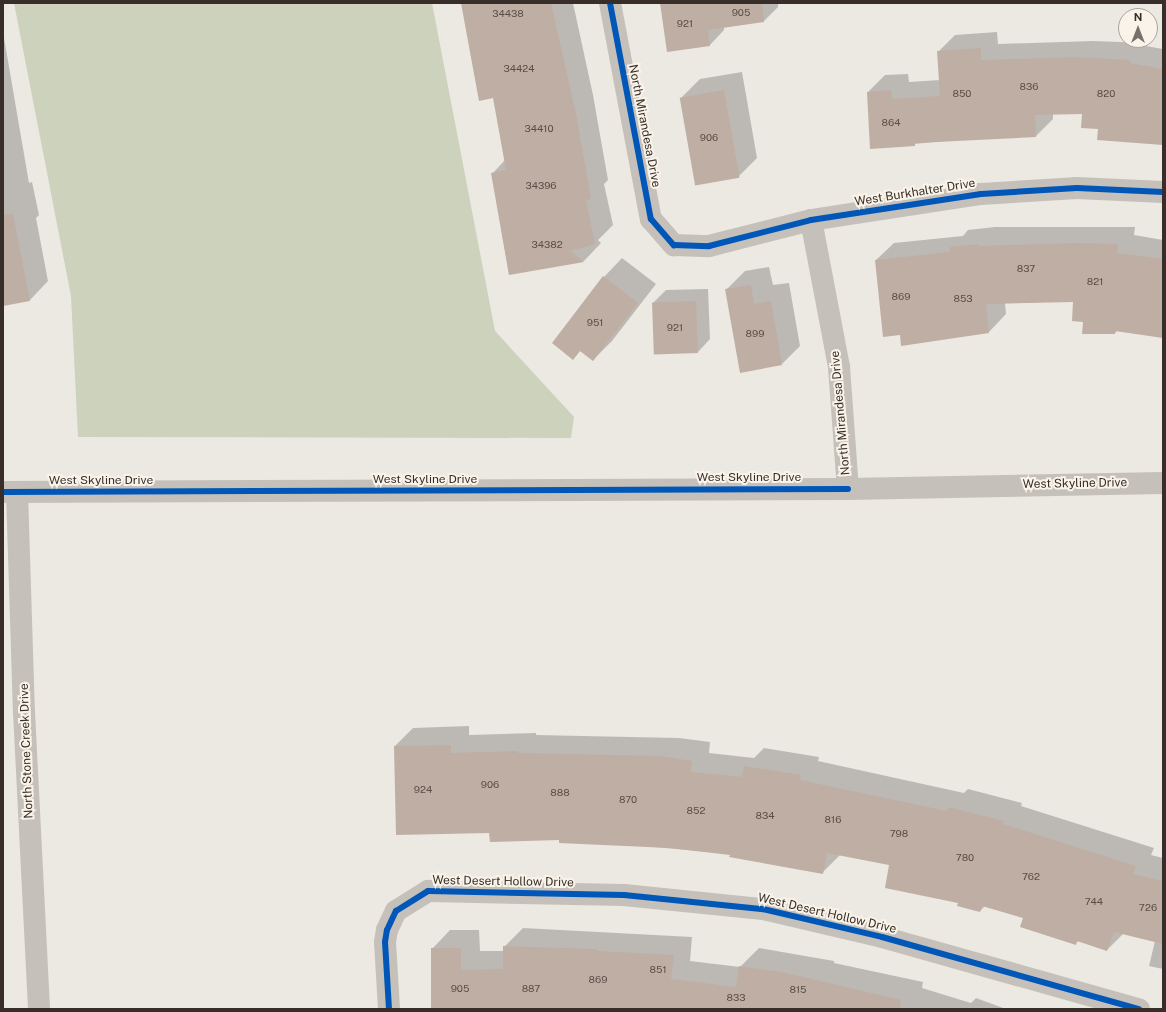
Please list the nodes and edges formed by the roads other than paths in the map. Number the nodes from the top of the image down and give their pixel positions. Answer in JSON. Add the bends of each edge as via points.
{"nodes":[{"id":1,"x":610,"y":3,"type":"edge"},
{"id":2,"x":1163,"y":192,"type":"edge"},
{"id":3,"x":811,"y":220,"type":"junction"},
{"id":4,"x":674,"y":244,"type":"joint"},
{"id":5,"x":1163,"y":483,"type":"edge"},
{"id":6,"x":848,"y":489,"type":"junction"},
{"id":7,"x":10,"y":492,"type":"edge"},
{"id":8,"x":39,"y":1009,"type":"edge"},
{"id":9,"x":389,"y":1009,"type":"edge"},
{"id":10,"x":1139,"y":1009,"type":"edge"}],
"edges":[{"from":1,"to":4,"type":"street","name":"North Mirandesa Drive","via":[[651,219]]},
{"from":2,"to":3,"type":"street","name":"West Burkhalter Drive","via":[[1077,188],[981,194]]},
{"from":3,"to":4,"type":"street","name":"West Burkhalter Drive","via":[[709,246]]},
{"from":3,"to":6,"type":"street","name":"North Mirandesa Drive","via":[[839,367]]},
{"from":5,"to":6,"type":"street","name":"West Skyline Drive"},
{"from":6,"to":7,"type":"street","name":"West Skyline Drive"},
{"from":7,"to":8,"type":"street","name":"North Stone Creek Drive"},
{"from":9,"to":10,"type":"street","name":"West Desert Hollow Drive","via":[[385,942],[391,918],[408,902],[428,892],[624,895],[763,909],[997,967]]}]}
